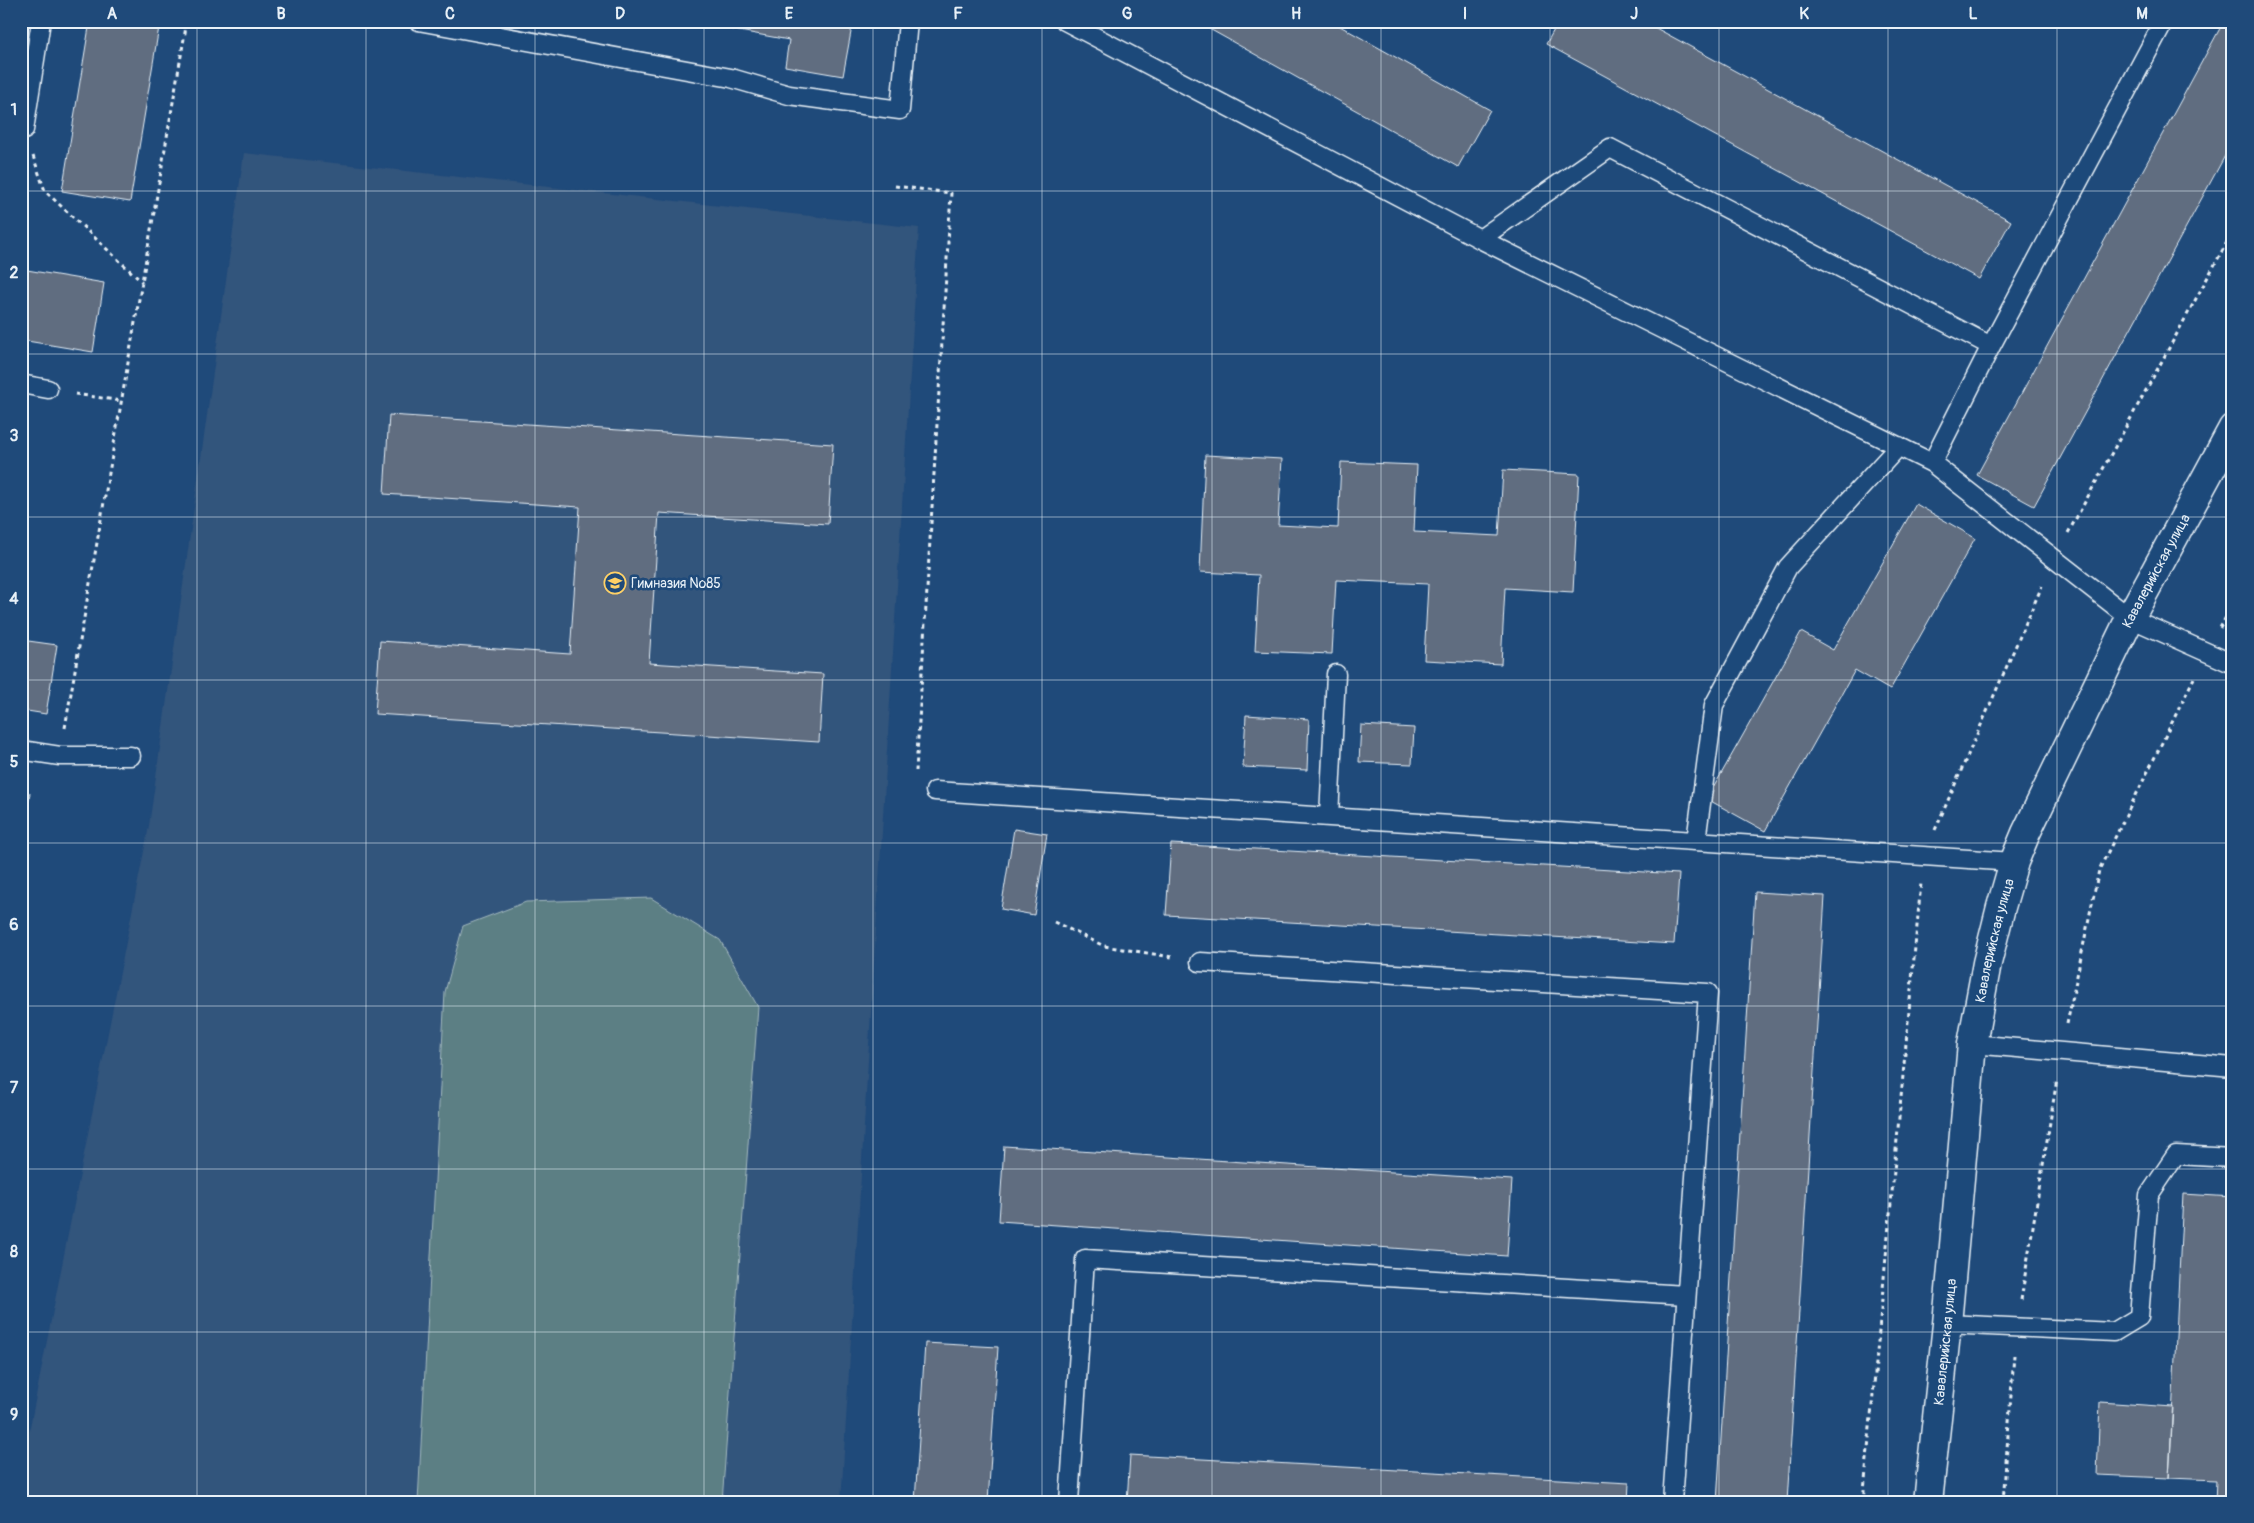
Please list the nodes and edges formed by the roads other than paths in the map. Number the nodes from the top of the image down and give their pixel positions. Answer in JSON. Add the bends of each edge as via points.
{"nodes":[{"id":1,"x":41,"y":21,"type":"edge"},
{"id":2,"x":418,"y":21,"type":"edge"},
{"id":3,"x":908,"y":21,"type":"edge"},
{"id":4,"x":1065,"y":21,"type":"edge"},
{"id":5,"x":2164,"y":21,"type":"edge"},
{"id":6,"x":28,"y":65,"type":"edge"},
{"id":7,"x":24,"y":130,"type":"road end"},
{"id":8,"x":1480,"y":239,"type":"junction"},
{"id":9,"x":1992,"y":346,"type":"junction"},
{"id":10,"x":21,"y":384,"type":"edge"},
{"id":11,"x":48,"y":389,"type":"road end"},
{"id":12,"x":2233,"y":428,"type":"edge"},
{"id":13,"x":1899,"y":446,"type":"junction"},
{"id":14,"x":1932,"y":463,"type":"junction"},
{"id":15,"x":2130,"y":618,"type":"junction"},
{"id":16,"x":2233,"y":664,"type":"edge"},
{"id":17,"x":1336,"y":674,"type":"dead end"},
{"id":18,"x":21,"y":750,"type":"edge"},
{"id":19,"x":131,"y":756,"type":"dead end"},
{"id":20,"x":935,"y":791,"type":"road end"},
{"id":21,"x":1329,"y":817,"type":"junction"},
{"id":22,"x":1696,"y":841,"type":"junction"},
{"id":23,"x":2014,"y":862,"type":"junction"},
{"id":24,"x":1200,"y":962,"type":"road end"},
{"id":25,"x":1972,"y":1044,"type":"junction"},
{"id":26,"x":2233,"y":1067,"type":"edge"},
{"id":27,"x":2233,"y":1158,"type":"edge"},
{"id":28,"x":1686,"y":1295,"type":"junction"},
{"id":29,"x":1948,"y":1324,"type":"junction"},
{"id":30,"x":1069,"y":1502,"type":"edge"},
{"id":31,"x":1672,"y":1502,"type":"edge"},
{"id":32,"x":1928,"y":1502,"type":"edge"}],
"edges":[{"from":1,"to":6,"type":"lane"},
{"from":2,"to":3,"type":"lane","via":[[731,78],[789,95],[900,110]]},
{"from":4,"to":8,"type":"lane"},
{"from":5,"to":9,"type":"lane"},
{"from":6,"to":7,"type":"lane"},
{"from":8,"to":9,"type":"lane","via":[[1610,148]]},
{"from":8,"to":13,"type":"lane"},
{"from":9,"to":14,"type":"lane"},
{"from":10,"to":11,"type":"lane"},
{"from":12,"to":15,"type":"street","name":"Кавалерийская улица"},
{"from":13,"to":14,"type":"lane"},
{"from":13,"to":22,"type":"lane","via":[[1788,567],[1714,706]]},
{"from":14,"to":15,"type":"lane"},
{"from":15,"to":16,"type":"lane"},
{"from":15,"to":23,"type":"street","name":"Кавалерийская улица"},
{"from":17,"to":21,"type":"lane"},
{"from":18,"to":19,"type":"lane","via":[[60,756]]},
{"from":20,"to":21,"type":"lane"},
{"from":21,"to":22,"type":"lane"},
{"from":22,"to":23,"type":"lane"},
{"from":23,"to":25,"type":"street","name":"Кавалерийская улица","via":[[1987,963]]},
{"from":24,"to":28,"type":"lane","via":[[1708,993]]},
{"from":25,"to":26,"type":"lane"},
{"from":25,"to":29,"type":"street","name":"Кавалерийская улица"},
{"from":27,"to":29,"type":"lane","via":[[2176,1155],[2148,1195],[2139,1317],[2114,1332]]},
{"from":28,"to":30,"type":"lane","via":[[1085,1259]]},
{"from":28,"to":31,"type":"lane"},
{"from":29,"to":32,"type":"street","name":"Кавалерийская улица"}]}
